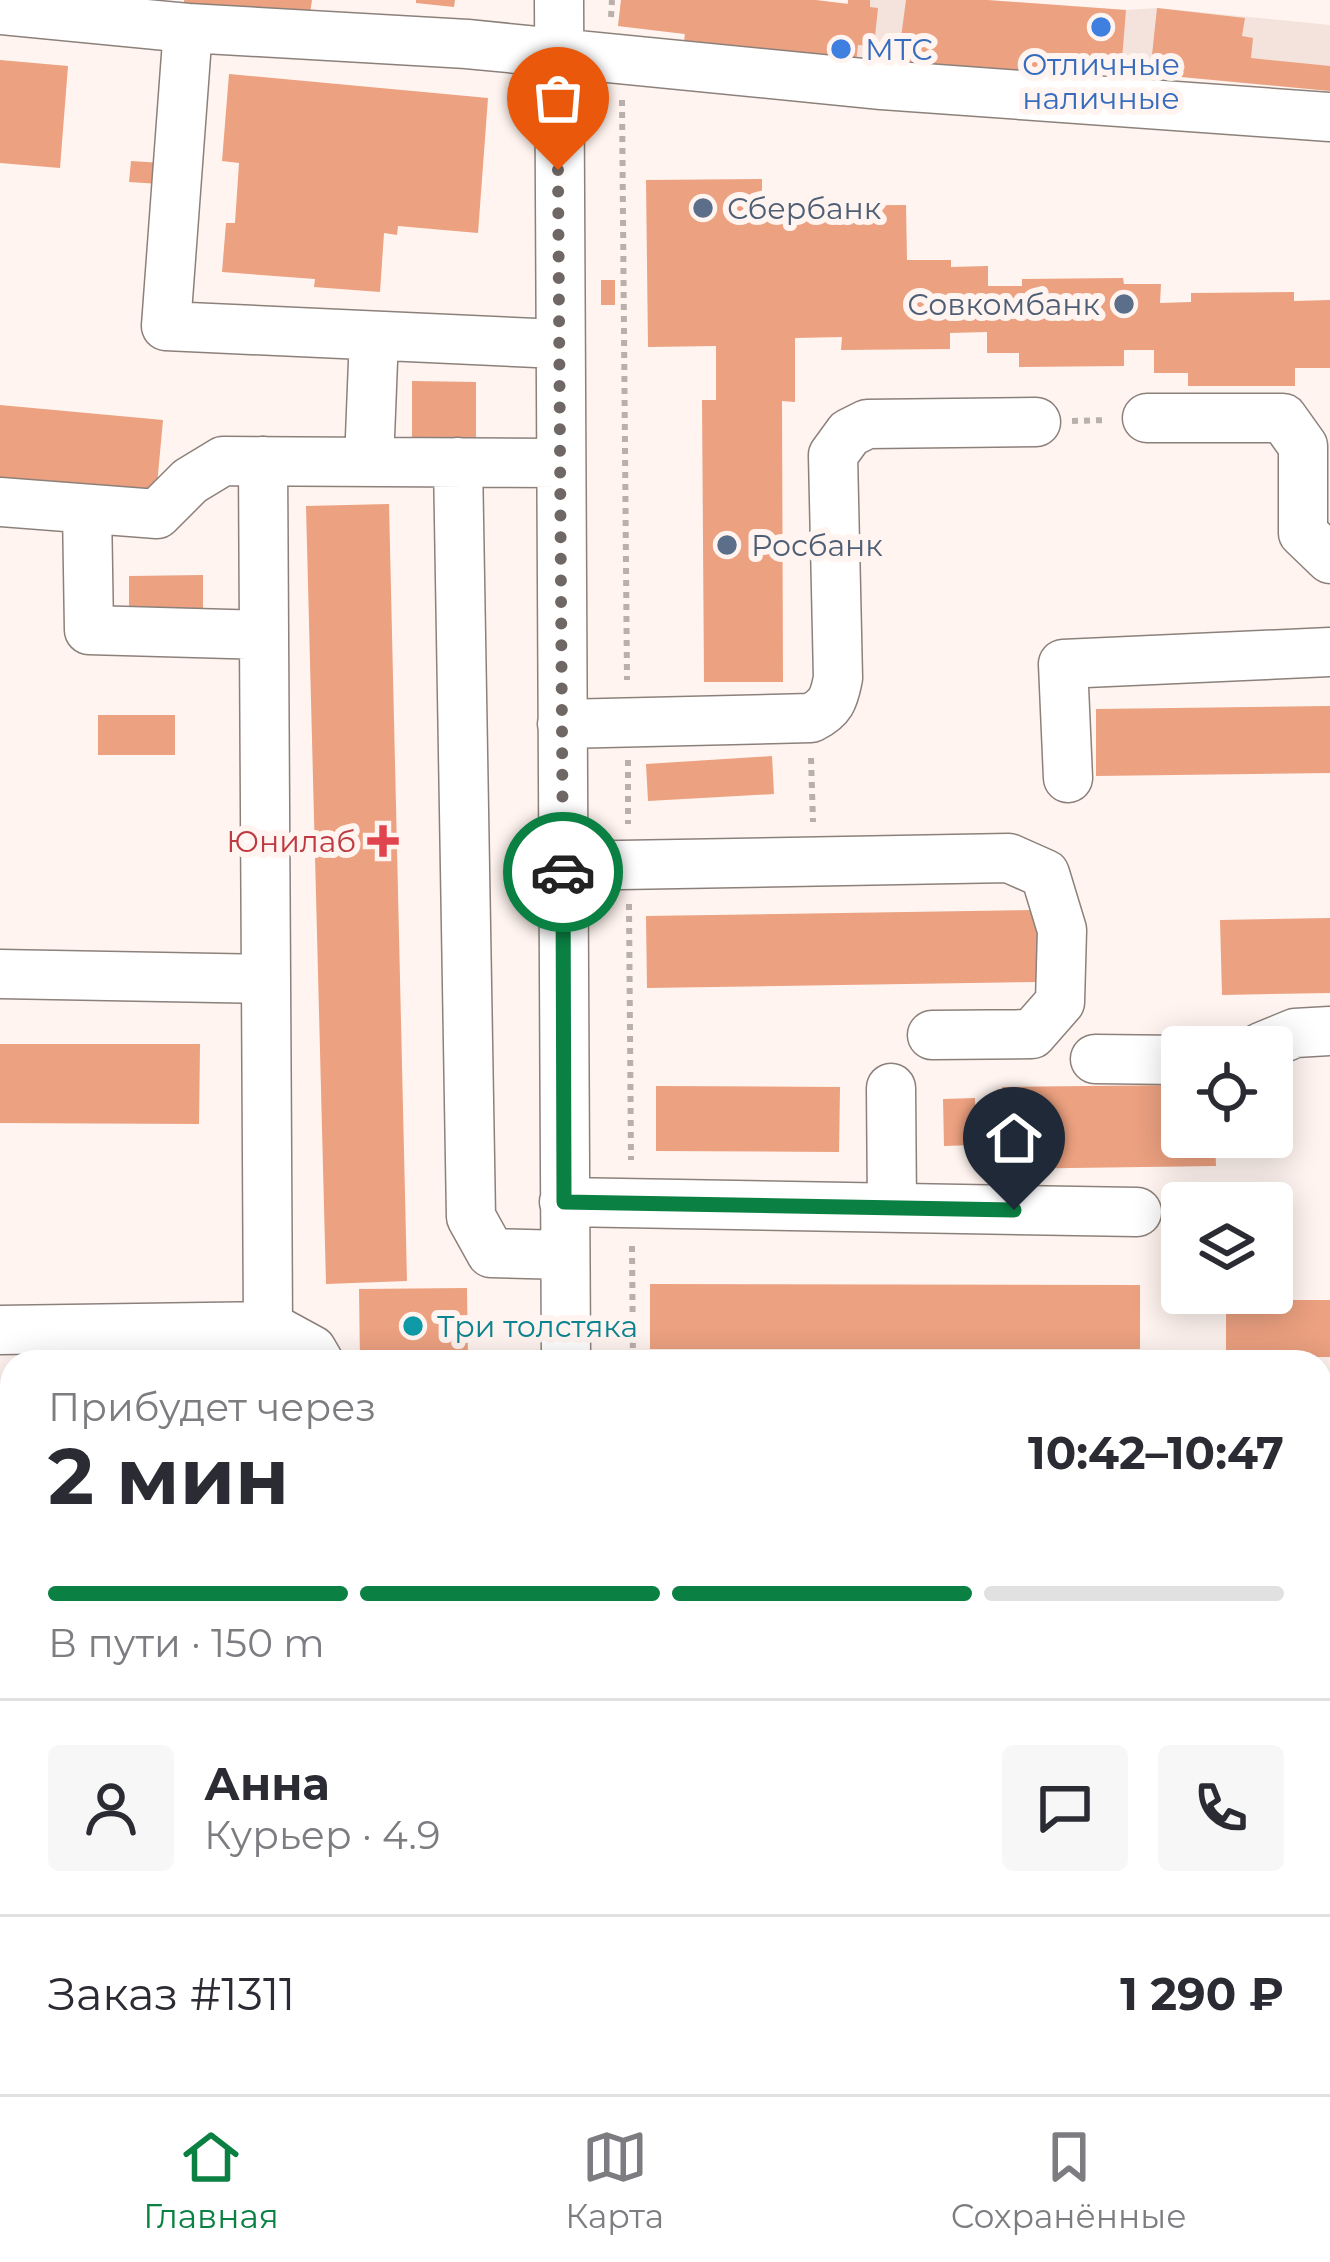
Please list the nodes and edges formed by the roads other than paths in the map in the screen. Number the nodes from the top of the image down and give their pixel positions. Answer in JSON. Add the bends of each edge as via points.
{"nodes":[{"id":1,"x":559,"y":0,"type":"edge"},
{"id":2,"x":0,"y":10,"type":"edge"},
{"id":3,"x":340,"y":18,"type":"edge"},
{"id":4,"x":468,"y":22,"type":"edge"},
{"id":5,"x":188,"y":28,"type":"junction"},
{"id":6,"x":558,"y":52,"type":"junction"},
{"id":7,"x":1330,"y":118,"type":"edge"},
{"id":8,"x":374,"y":336,"type":"junction"},
{"id":9,"x":560,"y":344,"type":"junction"},
{"id":10,"x":1147,"y":418,"type":"road end"},
{"id":11,"x":1036,"y":422,"type":"road end"},
{"id":12,"x":263,"y":461,"type":"junction"},
{"id":13,"x":369,"y":462,"type":"junction"},
{"id":14,"x":458,"y":462,"type":"junction"},
{"id":15,"x":560,"y":463,"type":"junction"},
{"id":16,"x":0,"y":502,"type":"edge"},
{"id":17,"x":87,"y":509,"type":"junction"},
{"id":18,"x":1330,"y":560,"type":"edge"},
{"id":19,"x":264,"y":635,"type":"junction"},
{"id":20,"x":1330,"y":652,"type":"edge"},
{"id":21,"x":562,"y":724,"type":"junction"},
{"id":22,"x":1068,"y":778,"type":"dead end"},
{"id":23,"x":562,"y":866,"type":"junction"},
{"id":24,"x":0,"y":974,"type":"edge"},
{"id":25,"x":266,"y":979,"type":"junction"},
{"id":26,"x":1330,"y":1031,"type":"edge"},
{"id":27,"x":1293,"y":1035,"type":"edge"},
{"id":28,"x":932,"y":1036,"type":"dead end"},
{"id":29,"x":1095,"y":1059,"type":"dead end"},
{"id":30,"x":1161,"y":1060,"type":"edge"},
{"id":31,"x":891,"y":1088,"type":"dead end"},
{"id":32,"x":564,"y":1202,"type":"junction"},
{"id":33,"x":892,"y":1208,"type":"junction"},
{"id":34,"x":1136,"y":1212,"type":"dead end"},
{"id":35,"x":565,"y":1255,"type":"junction"},
{"id":36,"x":268,"y":1326,"type":"junction"},
{"id":37,"x":0,"y":1330,"type":"edge"},
{"id":38,"x":312,"y":1350,"type":"edge"},
{"id":39,"x":566,"y":1350,"type":"edge"}],
"edges":[{"from":1,"to":6,"type":"street"},
{"from":2,"to":5,"type":"street"},
{"from":3,"to":4,"type":"street"},
{"from":3,"to":5,"type":"street"},
{"from":4,"to":6,"type":"street"},
{"from":5,"to":8,"type":"street","via":[[166,326]]},
{"from":6,"to":7,"type":"street"},
{"from":6,"to":9,"type":"street"},
{"from":8,"to":9,"type":"street"},
{"from":8,"to":13,"type":"street"},
{"from":9,"to":15,"type":"street"},
{"from":10,"to":18,"type":"street","via":[[1283,418],[1303,446],[1303,533]]},
{"from":11,"to":21,"type":"street","via":[[867,424],[849,433],[833,455],[838,677],[834,701],[811,718]]},
{"from":12,"to":13,"type":"street"},
{"from":12,"to":17,"type":"street","via":[[224,460],[157,514]]},
{"from":12,"to":19,"type":"street"},
{"from":13,"to":14,"type":"street"},
{"from":14,"to":15,"type":"street"},
{"from":14,"to":35,"type":"street","via":[[471,1217],[491,1253]]},
{"from":15,"to":21,"type":"street"},
{"from":16,"to":17,"type":"street"},
{"from":17,"to":19,"type":"street","via":[[89,630]]},
{"from":19,"to":25,"type":"street"},
{"from":20,"to":22,"type":"street","via":[[1063,664]]},
{"from":21,"to":23,"type":"street"},
{"from":23,"to":28,"type":"street","via":[[1009,858],[1045,874],[1062,930],[1060,1002],[1032,1034]]},
{"from":23,"to":32,"type":"street"},
{"from":24,"to":25,"type":"street"},
{"from":25,"to":36,"type":"street"},
{"from":26,"to":27,"type":"street"},
{"from":29,"to":30,"type":"street"},
{"from":31,"to":33,"type":"street"},
{"from":32,"to":33,"type":"street"},
{"from":32,"to":35,"type":"street"},
{"from":33,"to":34,"type":"street"},
{"from":35,"to":39,"type":"street"},
{"from":36,"to":37,"type":"street"},
{"from":36,"to":38,"type":"street"}]}
